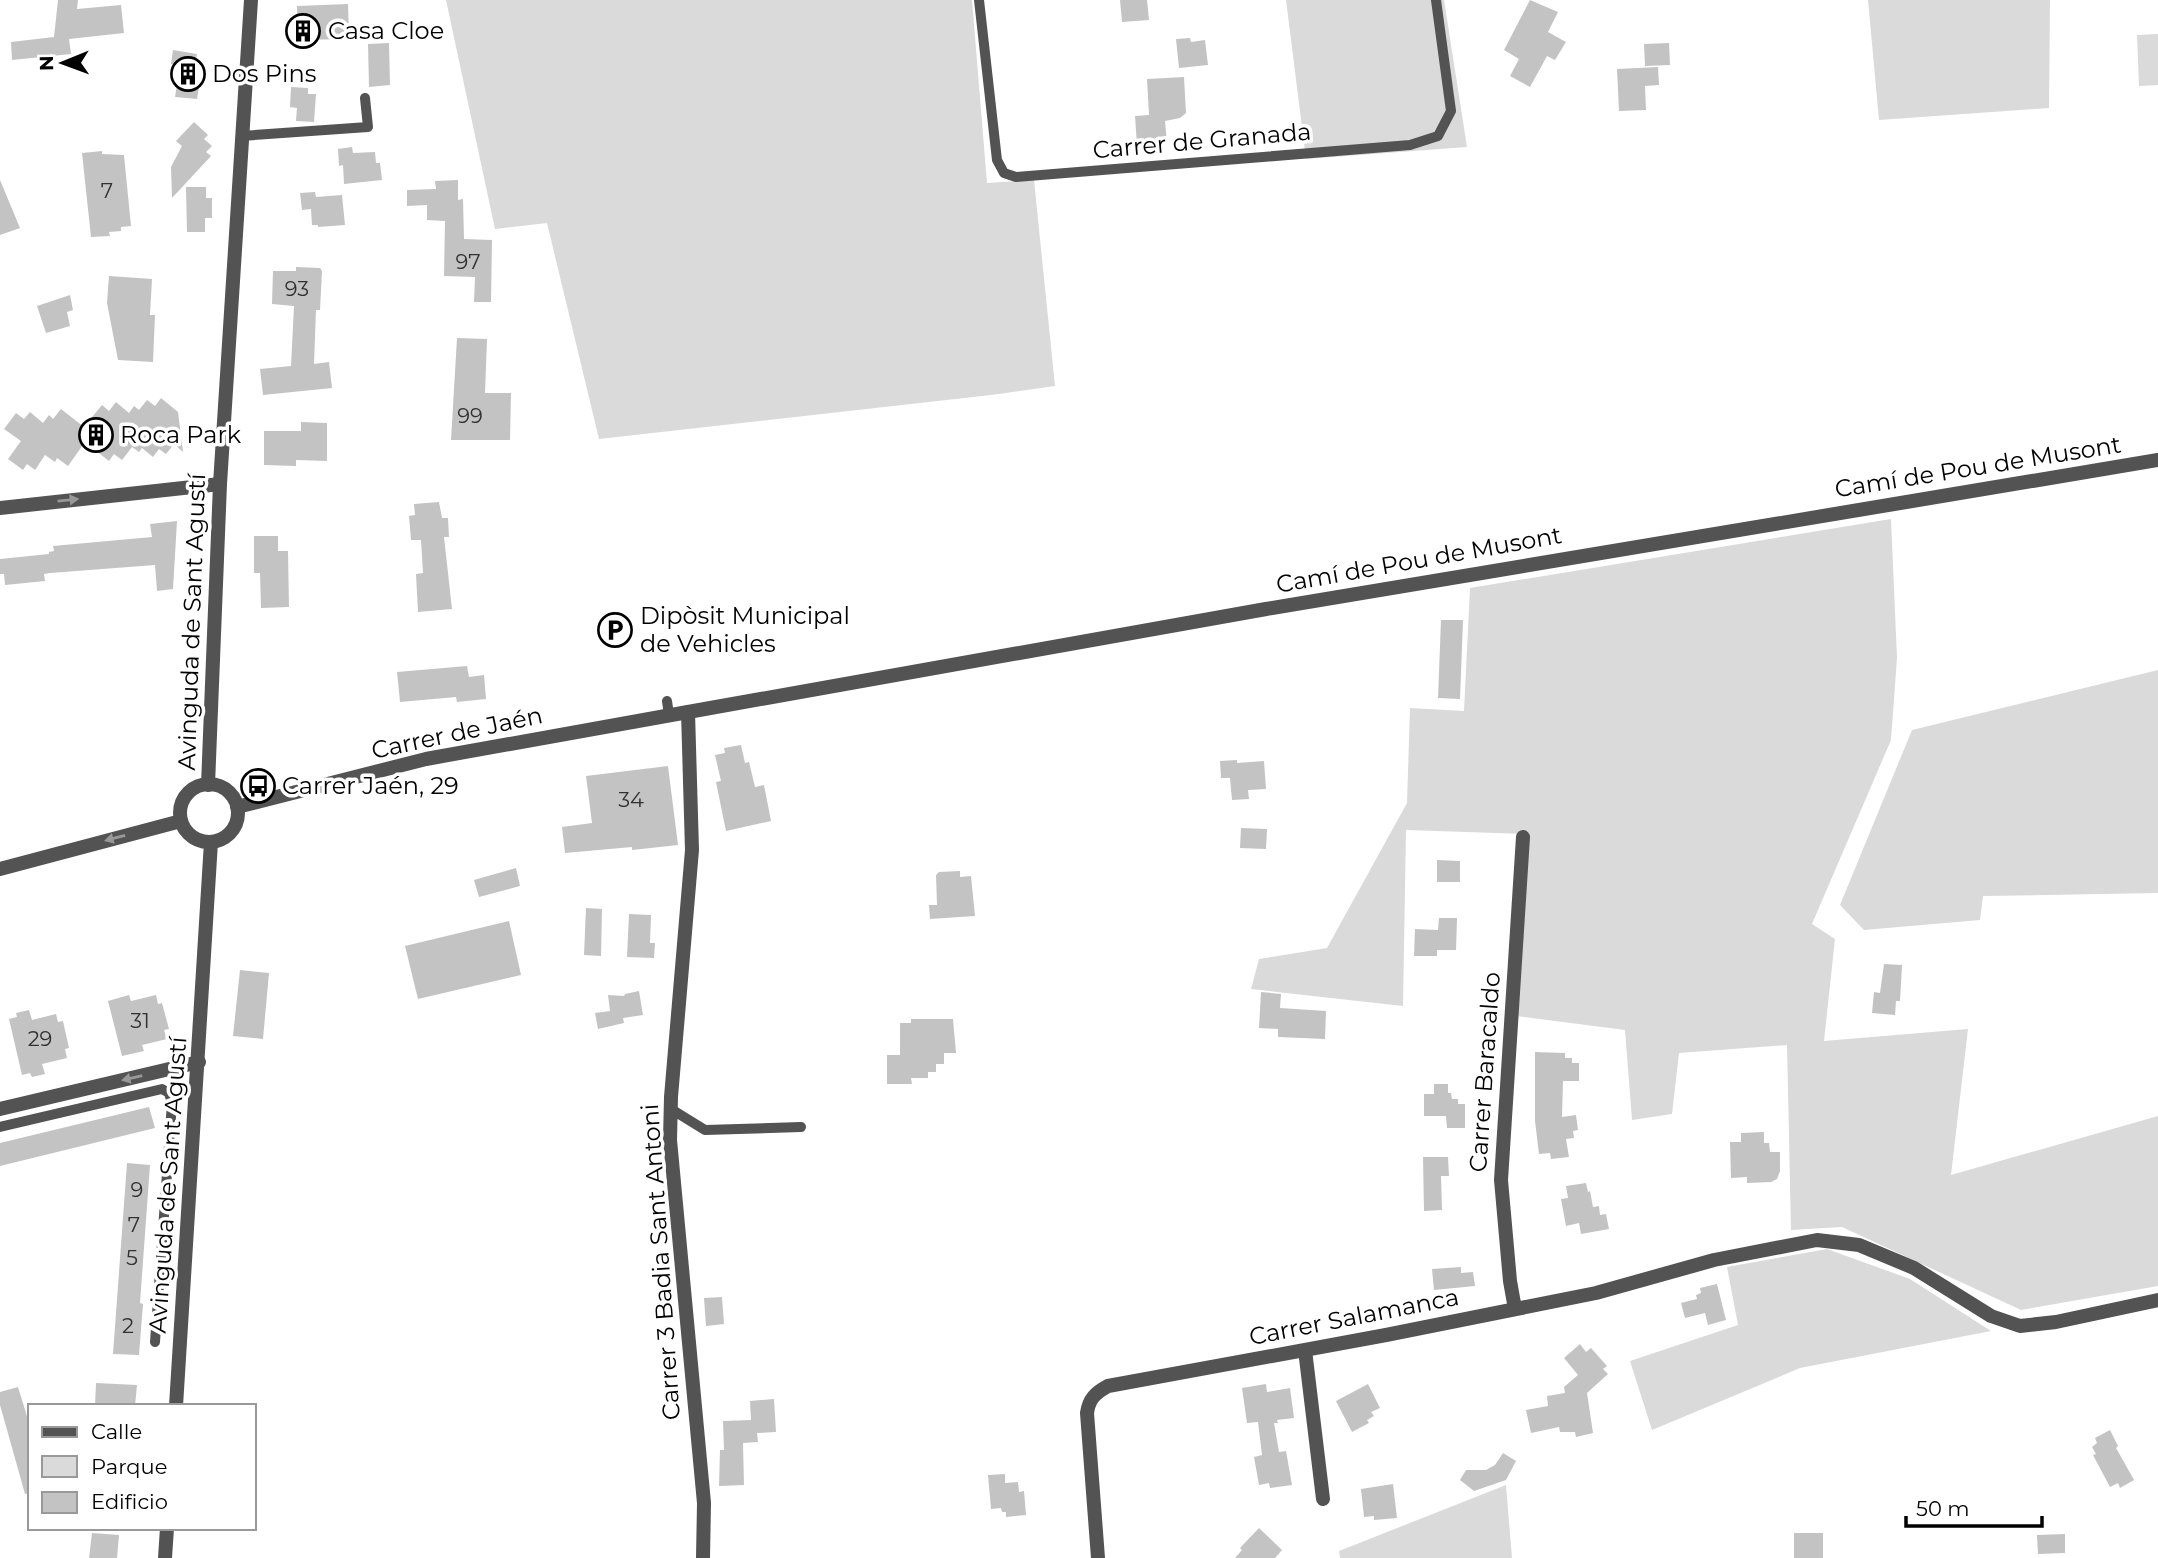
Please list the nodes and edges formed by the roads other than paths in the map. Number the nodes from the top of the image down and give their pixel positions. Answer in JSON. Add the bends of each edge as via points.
{"nodes":[{"id":1,"x":251,"y":0,"type":"edge"},
{"id":2,"x":979,"y":0,"type":"edge"},
{"id":3,"x":1436,"y":0,"type":"edge"},
{"id":4,"x":365,"y":98,"type":"dead end"},
{"id":5,"x":242,"y":136,"type":"junction"},
{"id":6,"x":2158,"y":460,"type":"edge"},
{"id":7,"x":220,"y":484,"type":"junction"},
{"id":8,"x":0,"y":508,"type":"edge"},
{"id":9,"x":688,"y":712,"type":"junction"},
{"id":10,"x":208,"y":785,"type":"junction"},
{"id":11,"x":237,"y":807,"type":"junction"},
{"id":12,"x":181,"y":821,"type":"junction"},
{"id":13,"x":1523,"y":837,"type":"dead end"},
{"id":14,"x":211,"y":842,"type":"junction"},
{"id":15,"x":0,"y":869,"type":"edge"},
{"id":16,"x":199,"y":1062,"type":"junction"},
{"id":17,"x":0,"y":1109,"type":"edge"},
{"id":18,"x":671,"y":1110,"type":"junction"},
{"id":19,"x":0,"y":1127,"type":"edge"},
{"id":20,"x":801,"y":1127,"type":"dead end"},
{"id":21,"x":2158,"y":1300,"type":"edge"},
{"id":22,"x":1515,"y":1309,"type":"junction"},
{"id":23,"x":155,"y":1342,"type":"dead end"},
{"id":24,"x":1305,"y":1350,"type":"junction"},
{"id":25,"x":176,"y":1404,"type":"edge"},
{"id":26,"x":1324,"y":1499,"type":"dead end"},
{"id":27,"x":167,"y":1530,"type":"edge"},
{"id":28,"x":165,"y":1558,"type":"edge"},
{"id":29,"x":703,"y":1558,"type":"edge"},
{"id":30,"x":1098,"y":1558,"type":"edge"}],
"edges":[{"from":1,"to":5,"type":"street","name":"Avinguda de Sant Agustí"},
{"from":2,"to":3,"type":"lane","name":"Carrer de Granada","via":[[996,160],[1004,173],[1016,177],[1410,145],[1438,136],[1451,111]]},
{"from":4,"to":5,"type":"lane","via":[[368,127]]},
{"from":5,"to":7,"type":"street","name":"Avinguda de Sant Agustí"},
{"from":6,"to":9,"type":"street","name":"Camí de Pou de Musont","via":[[1293,604]]},
{"from":8,"to":7,"type":"street","one_way":true},
{"from":7,"to":10,"type":"street","name":"Avinguda de Sant Agustí"},
{"from":9,"to":11,"type":"street","name":"Carrer de Jaén","via":[[668,708],[426,759]]},
{"from":9,"to":18,"type":"street","name":"Carrer 3 Badia Sant Antoni","via":[[692,850]]},
{"from":10,"to":11,"type":"street","via":[[226,790]]},
{"from":10,"to":12,"type":"street","via":[[184,799]]},
{"from":11,"to":14,"type":"street","via":[[232,832]]},
{"from":12,"to":14,"type":"street","via":[[190,835]]},
{"from":12,"to":15,"type":"street","one_way":true},
{"from":13,"to":22,"type":"street","name":"Carrer Baracaldo","via":[[1501,1180]]},
{"from":14,"to":16,"type":"street","name":"Avinguda de Sant Agustí"},
{"from":16,"to":17,"type":"street","one_way":true},
{"from":16,"to":25,"type":"street","name":"Avinguda de Sant Agustí"},
{"from":18,"to":20,"type":"lane","via":[[705,1130]]},
{"from":18,"to":29,"type":"street","name":"Carrer 3 Badia Sant Antoni","via":[[670,1140],[704,1503]]},
{"from":19,"to":23,"type":"lane","via":[[162,1089],[169,1093],[172,1103]]},
{"from":21,"to":22,"type":"street","name":"Carrer Salamanca","via":[[2020,1326],[1990,1316],[1914,1268],[1859,1245],[1817,1240]]},
{"from":22,"to":24,"type":"street","name":"Carrer Salamanca"},
{"from":24,"to":26,"type":"street"},
{"from":24,"to":30,"type":"street","name":"Carrer Salamanca","via":[[1108,1386],[1096,1393],[1087,1413]]},
{"from":27,"to":28,"type":"street"}]}
